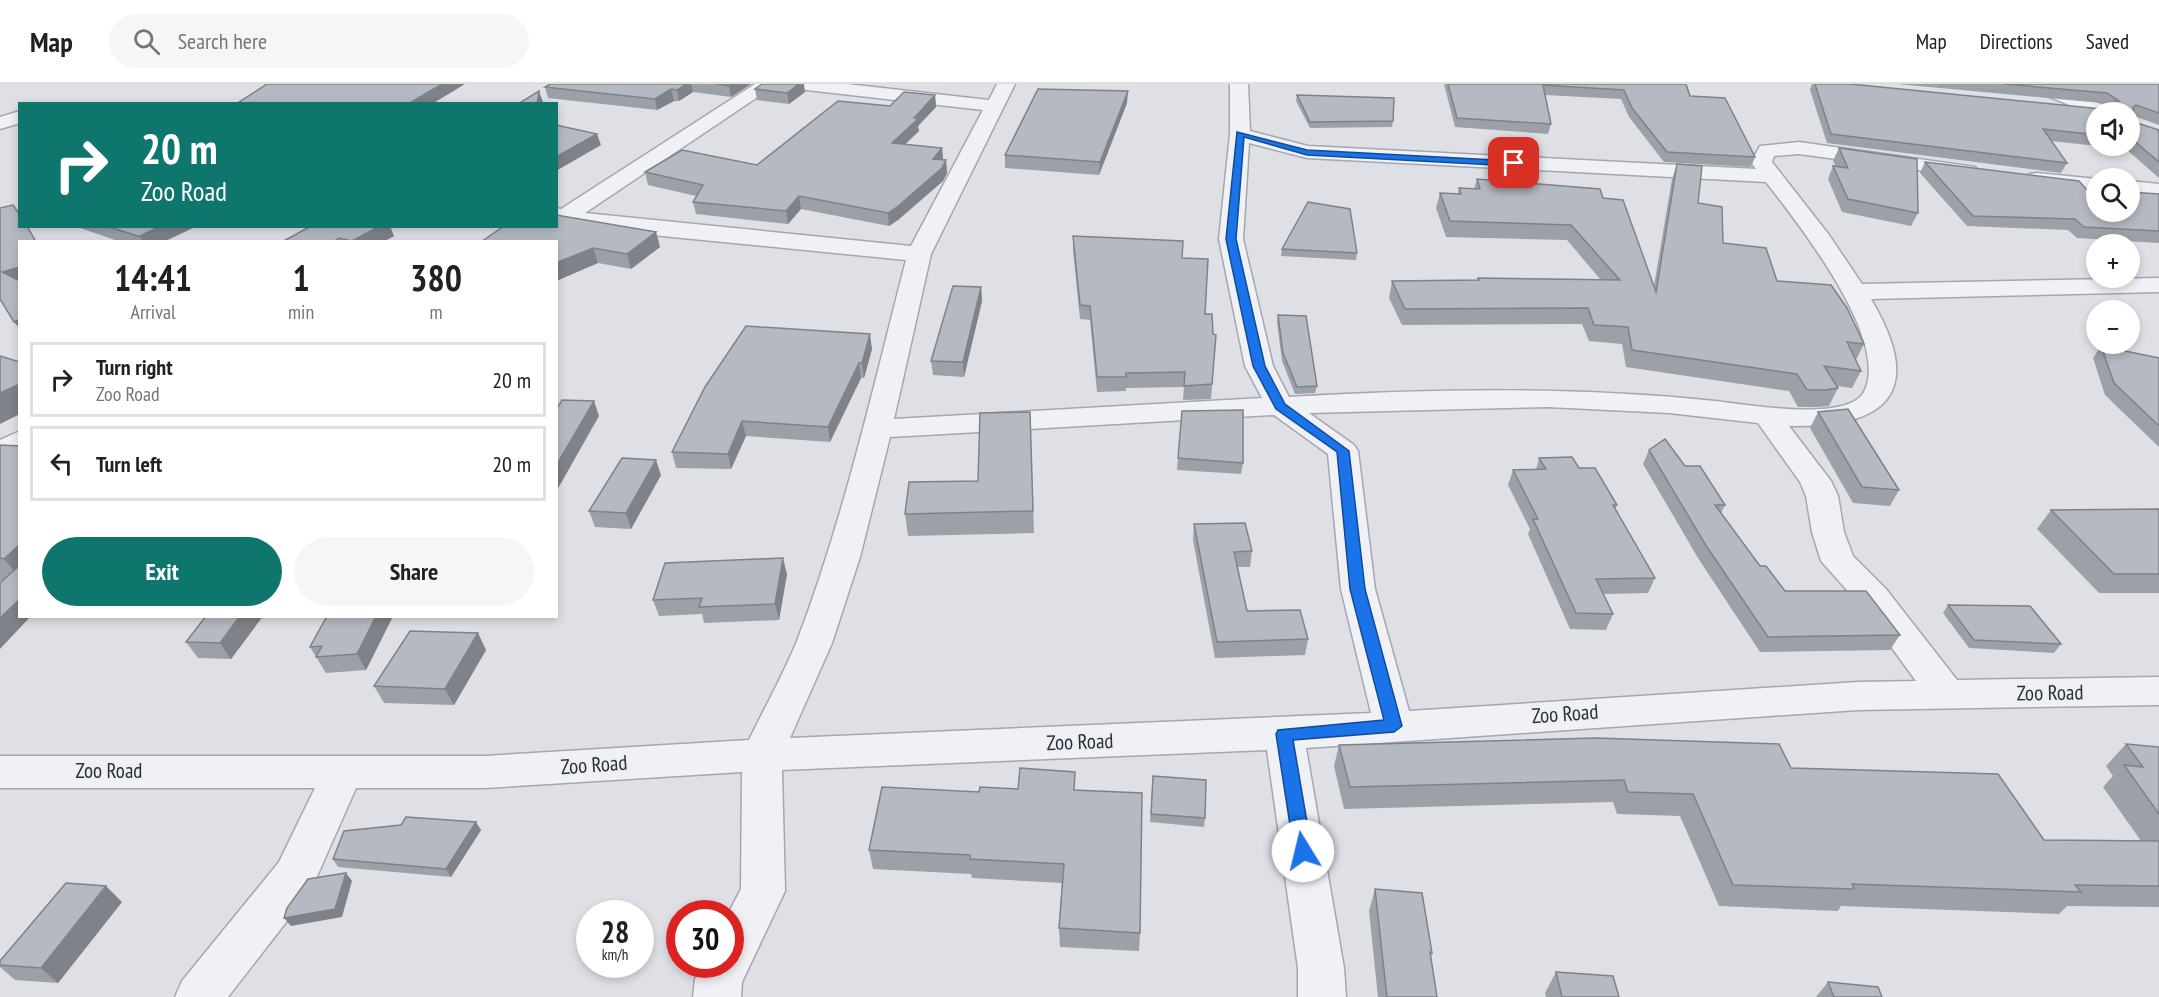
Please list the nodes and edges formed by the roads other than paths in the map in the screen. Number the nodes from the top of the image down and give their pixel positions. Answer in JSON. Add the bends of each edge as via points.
{"nodes":[{"id":1,"x":768,"y":84,"type":"edge"},
{"id":2,"x":798,"y":84,"type":"edge"},
{"id":3,"x":1239,"y":84,"type":"edge"},
{"id":4,"x":2033,"y":84,"type":"edge"},
{"id":5,"x":1000,"y":95,"type":"edge"},
{"id":6,"x":0,"y":103,"type":"edge"},
{"id":7,"x":2032,"y":105,"type":"edge"},
{"id":8,"x":2086,"y":106,"type":"edge"},
{"id":9,"x":18,"y":108,"type":"edge"},
{"id":10,"x":2086,"y":110,"type":"edge"},
{"id":11,"x":18,"y":118,"type":"edge"},
{"id":12,"x":0,"y":123,"type":"edge"},
{"id":13,"x":1240,"y":134,"type":"junction"},
{"id":14,"x":1986,"y":174,"type":"edge"},
{"id":15,"x":1772,"y":176,"type":"junction"},
{"id":16,"x":2020,"y":178,"type":"edge"},
{"id":17,"x":2086,"y":183,"type":"edge"},
{"id":18,"x":2140,"y":188,"type":"edge"},
{"id":19,"x":2159,"y":190,"type":"edge"},
{"id":20,"x":560,"y":216,"type":"edge"},
{"id":21,"x":919,"y":254,"type":"junction"},
{"id":22,"x":2159,"y":285,"type":"edge"},
{"id":23,"x":1857,"y":292,"type":"junction"},
{"id":24,"x":1280,"y":406,"type":"junction"},
{"id":25,"x":1767,"y":416,"type":"junction"},
{"id":26,"x":877,"y":429,"type":"junction"},
{"id":27,"x":18,"y":441,"type":"edge"},
{"id":28,"x":0,"y":454,"type":"edge"},
{"id":29,"x":2159,"y":691,"type":"edge"},
{"id":30,"x":1947,"y":694,"type":"junction"},
{"id":31,"x":1394,"y":726,"type":"junction"},
{"id":32,"x":1284,"y":734,"type":"junction"},
{"id":33,"x":762,"y":755,"type":"junction"},
{"id":34,"x":0,"y":772,"type":"edge"},
{"id":35,"x":343,"y":772,"type":"junction"},
{"id":36,"x":744,"y":929,"type":"edge"},
{"id":37,"x":720,"y":978,"type":"edge"},
{"id":38,"x":199,"y":997,"type":"edge"},
{"id":39,"x":717,"y":997,"type":"edge"},
{"id":40,"x":1322,"y":997,"type":"edge"}],
"edges":[{"from":1,"to":20,"type":"street"},
{"from":2,"to":5,"type":"street"},
{"from":3,"to":13,"type":"street"},
{"from":4,"to":8,"type":"street"},
{"from":5,"to":21,"type":"street"},
{"from":6,"to":9,"type":"street"},
{"from":7,"to":10,"type":"street"},
{"from":11,"to":12,"type":"street"},
{"from":13,"to":15,"type":"street","via":[[1307,152]]},
{"from":13,"to":24,"type":"street","via":[[1231,239],[1259,366]]},
{"from":14,"to":15,"type":"street","via":[[1820,150],[1780,148],[1767,150],[1761,162]]},
{"from":15,"to":23,"type":"street"},
{"from":16,"to":17,"type":"street"},
{"from":18,"to":19,"type":"street"},
{"from":20,"to":21,"type":"street"},
{"from":21,"to":26,"type":"street"},
{"from":22,"to":23,"type":"street"},
{"from":23,"to":25,"type":"street","via":[[1880,350],[1883,379],[1877,394],[1866,408],[1832,416]]},
{"from":24,"to":25,"type":"street","via":[[1387,400],[1553,399],[1688,406]]},
{"from":24,"to":26,"type":"street"},
{"from":24,"to":31,"type":"street","via":[[1343,451],[1358,589]]},
{"from":25,"to":30,"type":"street","via":[[1818,488],[1838,561],[1874,598]]},
{"from":26,"to":33,"type":"street","via":[[843,557],[814,643]]},
{"from":27,"to":28,"type":"street"},
{"from":29,"to":30,"type":"street","name":"Zoo Road"},
{"from":30,"to":31,"type":"street","name":"Zoo Road","via":[[1722,703]]},
{"from":31,"to":32,"type":"street","name":"Zoo Road"},
{"from":32,"to":33,"type":"street","name":"Zoo Road"},
{"from":32,"to":40,"type":"street","via":[[1322,968]]},
{"from":33,"to":35,"type":"street","name":"Zoo Road","via":[[485,772]]},
{"from":33,"to":36,"type":"street","via":[[763,891]]},
{"from":34,"to":35,"type":"street","name":"Zoo Road"},
{"from":35,"to":38,"type":"street","via":[[295,876]]},
{"from":37,"to":39,"type":"street"}]}
